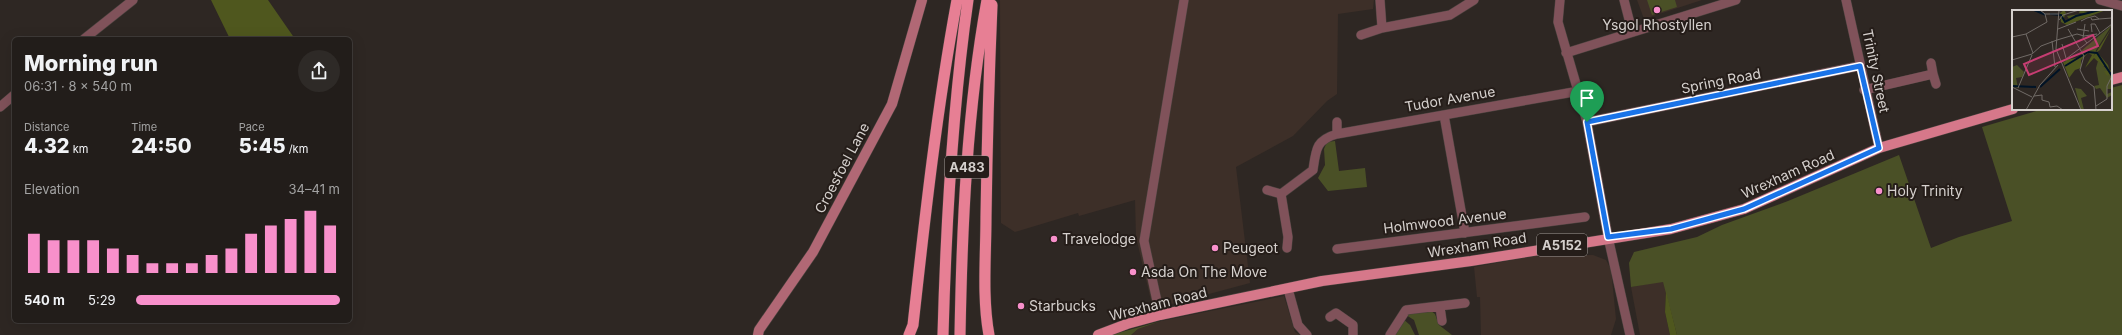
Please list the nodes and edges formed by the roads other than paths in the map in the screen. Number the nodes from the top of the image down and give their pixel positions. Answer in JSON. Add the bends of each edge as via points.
{"nodes":[{"id":1,"x":133,"y":0,"type":"edge"},
{"id":2,"x":922,"y":0,"type":"edge"},
{"id":3,"x":957,"y":0,"type":"edge"},
{"id":4,"x":968,"y":0,"type":"edge"},
{"id":5,"x":987,"y":0,"type":"edge"},
{"id":6,"x":992,"y":0,"type":"edge"},
{"id":7,"x":1184,"y":0,"type":"edge"},
{"id":8,"x":1380,"y":0,"type":"edge"},
{"id":9,"x":1474,"y":0,"type":"edge"},
{"id":10,"x":1560,"y":0,"type":"edge"},
{"id":11,"x":1624,"y":0,"type":"edge"},
{"id":12,"x":1736,"y":0,"type":"edge"},
{"id":13,"x":1846,"y":0,"type":"edge"},
{"id":14,"x":2100,"y":0,"type":"edge"},
{"id":15,"x":2122,"y":6,"type":"edge"},
{"id":16,"x":1382,"y":28,"type":"junction"},
{"id":17,"x":1632,"y":31,"type":"junction"},
{"id":18,"x":1361,"y":35,"type":"dead end"},
{"id":19,"x":87,"y":37,"type":"edge"},
{"id":20,"x":1566,"y":52,"type":"junction"},
{"id":21,"x":1931,"y":63,"type":"dead end"},
{"id":22,"x":1860,"y":66,"type":"junction"},
{"id":23,"x":1933,"y":74,"type":"junction"},
{"id":24,"x":2122,"y":77,"type":"edge"},
{"id":25,"x":2112,"y":80,"type":"edge"},
{"id":26,"x":1936,"y":84,"type":"dead end"},
{"id":27,"x":1864,"y":90,"type":"junction"},
{"id":28,"x":1579,"y":91,"type":"junction"},
{"id":29,"x":12,"y":97,"type":"edge"},
{"id":30,"x":0,"y":106,"type":"edge"},
{"id":31,"x":2012,"y":109,"type":"edge"},
{"id":32,"x":1444,"y":115,"type":"junction"},
{"id":33,"x":1337,"y":122,"type":"dead end"},
{"id":34,"x":1587,"y":122,"type":"junction"},
{"id":35,"x":1337,"y":134,"type":"junction"},
{"id":36,"x":1879,"y":148,"type":"junction"},
{"id":37,"x":1267,"y":190,"type":"dead end"},
{"id":38,"x":1281,"y":194,"type":"junction"},
{"id":39,"x":1585,"y":217,"type":"dead end"},
{"id":40,"x":1465,"y":233,"type":"junction"},
{"id":41,"x":1288,"y":237,"type":"junction"},
{"id":42,"x":1298,"y":237,"type":"dead end"},
{"id":43,"x":1608,"y":237,"type":"junction"},
{"id":44,"x":1287,"y":248,"type":"dead end"},
{"id":45,"x":1337,"y":249,"type":"dead end"},
{"id":46,"x":1288,"y":289,"type":"junction"},
{"id":47,"x":1465,"y":303,"type":"dead end"},
{"id":48,"x":1440,"y":307,"type":"junction"},
{"id":49,"x":1160,"y":315,"type":"junction"},
{"id":50,"x":1330,"y":317,"type":"dead end"},
{"id":51,"x":1442,"y":321,"type":"dead end"},
{"id":52,"x":758,"y":335,"type":"edge"},
{"id":53,"x":909,"y":335,"type":"edge"},
{"id":54,"x":943,"y":335,"type":"edge"},
{"id":55,"x":960,"y":335,"type":"edge"},
{"id":56,"x":989,"y":335,"type":"edge"},
{"id":57,"x":1098,"y":335,"type":"edge"},
{"id":58,"x":1307,"y":335,"type":"edge"},
{"id":59,"x":1353,"y":335,"type":"edge"},
{"id":60,"x":1390,"y":335,"type":"edge"},
{"id":61,"x":1630,"y":335,"type":"edge"}],
"edges":[{"from":1,"to":19,"type":"street"},
{"from":2,"to":52,"type":"main road","name":"Croesfoel Lane","via":[[892,104],[813,252]]},
{"from":3,"to":53,"type":"highway","via":[[940,100],[913,325]]},
{"from":4,"to":54,"type":"highway","number":"A483","via":[[948,186]]},
{"from":5,"to":55,"type":"highway","number":"A483","via":[[967,161]]},
{"from":6,"to":56,"type":"highway","via":[[987,110],[986,320]]},
{"from":7,"to":49,"type":"street","via":[[1144,241]]},
{"from":8,"to":16,"type":"street"},
{"from":9,"to":16,"type":"street","via":[[1450,15]]},
{"from":10,"to":20,"type":"street","via":[[1558,22]]},
{"from":11,"to":17,"type":"street"},
{"from":12,"to":17,"type":"street"},
{"from":13,"to":22,"type":"street","name":"Trinity Street"},
{"from":14,"to":15,"type":"street"},
{"from":16,"to":18,"type":"street"},
{"from":17,"to":20,"type":"street"},
{"from":20,"to":28,"type":"street"},
{"from":21,"to":23,"type":"street"},
{"from":22,"to":27,"type":"street","name":"Trinity Street"},
{"from":22,"to":34,"type":"street","name":"Spring Road"},
{"from":23,"to":26,"type":"street"},
{"from":23,"to":27,"type":"street"},
{"from":24,"to":25,"type":"main road"},
{"from":27,"to":36,"type":"street","name":"Trinity Street"},
{"from":28,"to":32,"type":"street","name":"Tudor Avenue"},
{"from":28,"to":34,"type":"street"},
{"from":29,"to":30,"type":"street"},
{"from":31,"to":36,"type":"main road","name":"Wrexham Road","number":"A5152"},
{"from":32,"to":35,"type":"street","name":"Tudor Avenue"},
{"from":32,"to":40,"type":"street"},
{"from":33,"to":35,"type":"street"},
{"from":34,"to":43,"type":"street"},
{"from":35,"to":38,"type":"street","via":[[1325,138],[1316,150],[1312,170]]},
{"from":36,"to":43,"type":"main road","name":"Wrexham Road","number":"A5152","via":[[1744,209],[1671,229]]},
{"from":37,"to":38,"type":"street"},
{"from":38,"to":41,"type":"street"},
{"from":39,"to":40,"type":"street","name":"Holmwood Avenue","via":[[1558,226]]},
{"from":40,"to":45,"type":"street","name":"Holmwood Avenue"},
{"from":41,"to":42,"type":"street"},
{"from":41,"to":44,"type":"street"},
{"from":43,"to":46,"type":"main road","name":"Wrexham Road","number":"A5152","via":[[1322,281]]},
{"from":43,"to":61,"type":"street"},
{"from":46,"to":49,"type":"main road","name":"Wrexham Road","number":"A5152"},
{"from":46,"to":58,"type":"street","via":[[1298,325]]},
{"from":47,"to":48,"type":"street"},
{"from":48,"to":51,"type":"street"},
{"from":48,"to":60,"type":"street","via":[[1406,310]]},
{"from":49,"to":57,"type":"main road","name":"Wrexham Road","number":"A5152"},
{"from":50,"to":59,"type":"street","via":[[1336,312],[1353,325]]}]}
